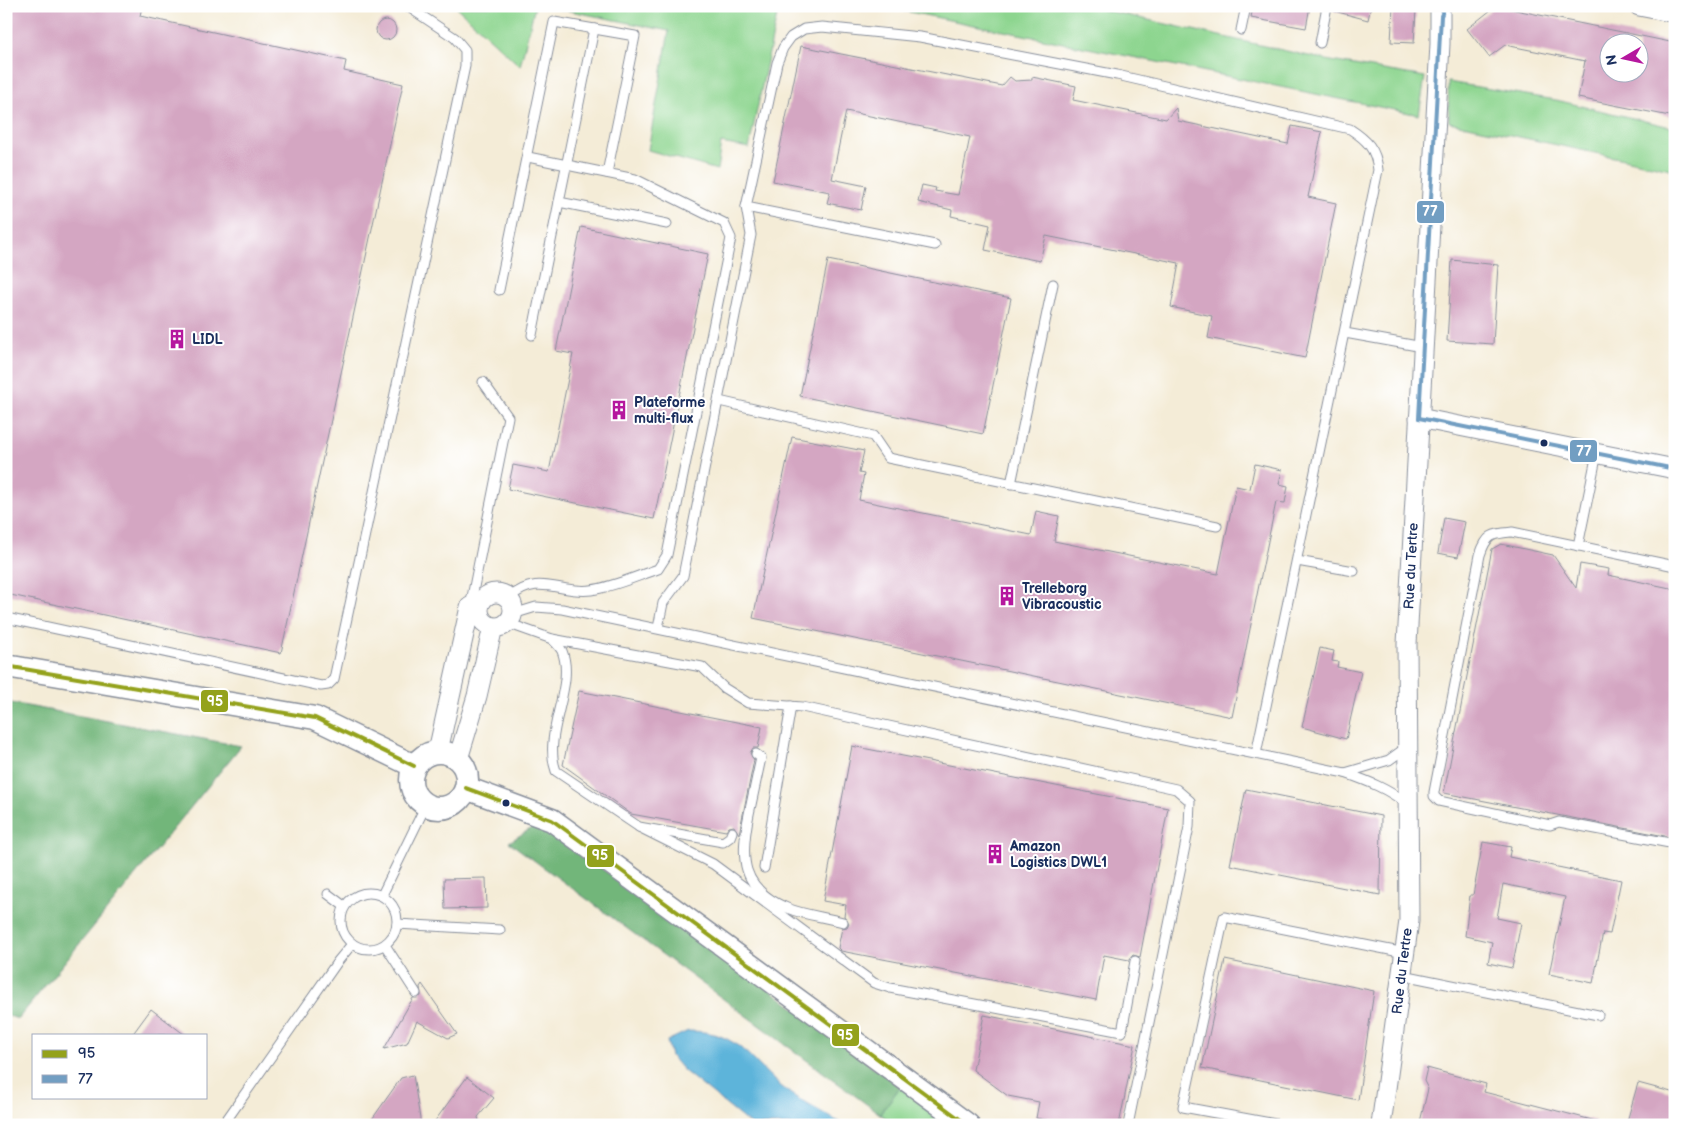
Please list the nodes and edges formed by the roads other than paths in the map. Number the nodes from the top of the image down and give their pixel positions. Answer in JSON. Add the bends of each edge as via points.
{"nodes":[{"id":1,"x":407,"y":6,"type":"edge"},
{"id":2,"x":1246,"y":6,"type":"edge"},
{"id":3,"x":1327,"y":6,"type":"edge"},
{"id":4,"x":1639,"y":6,"type":"edge"},
{"id":5,"x":1442,"y":9,"type":"edge"},
{"id":6,"x":1675,"y":13,"type":"edge"},
{"id":7,"x":594,"y":29,"type":"junction"},
{"id":8,"x":1241,"y":30,"type":"dead end"},
{"id":9,"x":1320,"y":43,"type":"dead end"},
{"id":10,"x":528,"y":157,"type":"junction"},
{"id":11,"x":566,"y":164,"type":"junction"},
{"id":12,"x":606,"y":173,"type":"junction"},
{"id":13,"x":559,"y":202,"type":"junction"},
{"id":14,"x":746,"y":208,"type":"junction"},
{"id":15,"x":667,"y":224,"type":"dead end"},
{"id":16,"x":935,"y":244,"type":"dead end"},
{"id":17,"x":1053,"y":284,"type":"dead end"},
{"id":18,"x":500,"y":290,"type":"dead end"},
{"id":19,"x":1345,"y":333,"type":"junction"},
{"id":20,"x":532,"y":335,"type":"dead end"},
{"id":21,"x":1423,"y":347,"type":"junction"},
{"id":22,"x":483,"y":382,"type":"dead end"},
{"id":23,"x":718,"y":401,"type":"junction"},
{"id":24,"x":1419,"y":418,"type":"junction"},
{"id":25,"x":1597,"y":453,"type":"junction"},
{"id":26,"x":1675,"y":469,"type":"edge"},
{"id":27,"x":1011,"y":484,"type":"junction"},
{"id":28,"x":1217,"y":526,"type":"dead end"},
{"id":29,"x":1578,"y":546,"type":"junction"},
{"id":30,"x":1297,"y":561,"type":"junction"},
{"id":31,"x":1675,"y":566,"type":"edge"},
{"id":32,"x":1354,"y":571,"type":"dead end"},
{"id":33,"x":476,"y":604,"type":"junction"},
{"id":34,"x":505,"y":616,"type":"junction"},
{"id":35,"x":6,"y":618,"type":"edge"},
{"id":36,"x":658,"y":628,"type":"junction"},
{"id":37,"x":552,"y":639,"type":"junction"},
{"id":38,"x":6,"y":666,"type":"edge"},
{"id":39,"x":791,"y":706,"type":"junction"},
{"id":40,"x":1407,"y":747,"type":"junction"},
{"id":41,"x":756,"y":754,"type":"dead end"},
{"id":42,"x":1256,"y":754,"type":"junction"},
{"id":43,"x":448,"y":755,"type":"junction"},
{"id":44,"x":414,"y":766,"type":"junction"},
{"id":45,"x":1345,"y":773,"type":"junction"},
{"id":46,"x":466,"y":788,"type":"junction"},
{"id":47,"x":426,"y":805,"type":"junction"},
{"id":48,"x":1408,"y":805,"type":"junction"},
{"id":49,"x":640,"y":827,"type":"junction"},
{"id":50,"x":732,"y":832,"type":"dead end"},
{"id":51,"x":1675,"y":844,"type":"edge"},
{"id":52,"x":764,"y":868,"type":"dead end"},
{"id":53,"x":328,"y":894,"type":"dead end"},
{"id":54,"x":382,"y":895,"type":"junction"},
{"id":55,"x":344,"y":906,"type":"junction"},
{"id":56,"x":843,"y":922,"type":"dead end"},
{"id":57,"x":397,"y":924,"type":"junction"},
{"id":58,"x":500,"y":930,"type":"dead end"},
{"id":59,"x":352,"y":944,"type":"junction"},
{"id":60,"x":385,"y":944,"type":"junction"},
{"id":61,"x":1406,"y":953,"type":"junction"},
{"id":62,"x":1135,"y":962,"type":"dead end"},
{"id":63,"x":1403,"y":975,"type":"junction"},
{"id":64,"x":416,"y":993,"type":"dead end"},
{"id":65,"x":1598,"y":1015,"type":"dead end"},
{"id":66,"x":223,"y":1125,"type":"edge"},
{"id":67,"x":968,"y":1125,"type":"edge"},
{"id":68,"x":1128,"y":1125,"type":"edge"},
{"id":69,"x":1281,"y":1125,"type":"edge"},
{"id":70,"x":1381,"y":1125,"type":"edge"}],
"edges":[{"from":1,"to":35,"type":"lane","via":[[455,38],[465,50],[465,66],[334,679],[321,686]]},
{"from":2,"to":8,"type":"lane"},
{"from":3,"to":9,"type":"lane"},
{"from":4,"to":6,"type":"street"},
{"from":5,"to":21,"type":"street","name":"Rue du Tertre"},
{"from":7,"to":10,"type":"lane","via":[[554,22]]},
{"from":7,"to":11,"type":"lane"},
{"from":7,"to":12,"type":"lane","via":[[635,36]]},
{"from":10,"to":11,"type":"lane"},
{"from":10,"to":18,"type":"lane"},
{"from":11,"to":12,"type":"lane"},
{"from":11,"to":13,"type":"lane"},
{"from":12,"to":34,"type":"lane","via":[[635,179],[724,223],[732,238],[667,555],[658,569],[592,590],[550,585],[519,590]]},
{"from":13,"to":15,"type":"lane"},
{"from":13,"to":20,"type":"lane"},
{"from":14,"to":16,"type":"lane"},
{"from":14,"to":19,"type":"lane","via":[[777,63],[791,37],[804,29],[822,27],[920,37],[1117,75],[1350,129],[1367,140],[1376,156],[1378,170]]},
{"from":14,"to":23,"type":"lane","via":[[750,235]]},
{"from":17,"to":27,"type":"lane"},
{"from":19,"to":21,"type":"lane"},
{"from":19,"to":30,"type":"lane"},
{"from":21,"to":24,"type":"street","name":"Rue du Tertre"},
{"from":22,"to":33,"type":"lane","via":[[508,416]]},
{"from":23,"to":27,"type":"lane","via":[[873,436],[888,458]]},
{"from":23,"to":36,"type":"lane","via":[[683,576],[663,603]]},
{"from":24,"to":25,"type":"street"},
{"from":24,"to":40,"type":"street","name":"Rue du Tertre","via":[[1407,644]]},
{"from":25,"to":26,"type":"street"},
{"from":25,"to":29,"type":"lane"},
{"from":27,"to":28,"type":"lane"},
{"from":29,"to":31,"type":"lane"},
{"from":29,"to":51,"type":"lane","via":[[1512,532],[1490,536],[1484,542],[1434,796],[1439,800],[1550,825],[1559,822]]},
{"from":30,"to":32,"type":"lane"},
{"from":30,"to":42,"type":"lane"},
{"from":33,"to":34,"type":"street","via":[[482,619]]},
{"from":33,"to":34,"type":"street","via":[[494,592],[505,595]]},
{"from":33,"to":43,"type":"street"},
{"from":34,"to":36,"type":"lane","via":[[536,607],[555,608]]},
{"from":34,"to":37,"type":"lane"},
{"from":34,"to":43,"type":"street","via":[[477,696]]},
{"from":36,"to":42,"type":"lane"},
{"from":37,"to":39,"type":"lane","via":[[702,667],[724,688],[748,703]]},
{"from":37,"to":49,"type":"lane","via":[[562,650],[564,666],[550,752],[556,771]]},
{"from":38,"to":44,"type":"street","via":[[315,718]]},
{"from":39,"to":52,"type":"lane"},
{"from":39,"to":68,"type":"lane","via":[[1176,789],[1190,801],[1189,827]]},
{"from":40,"to":45,"type":"lane","via":[[1389,760]]},
{"from":40,"to":48,"type":"street","name":"Rue du Tertre"},
{"from":41,"to":56,"type":"lane","via":[[760,758],[744,839],[744,863],[750,880],[762,893],[787,908]]},
{"from":42,"to":45,"type":"lane"},
{"from":43,"to":44,"type":"street","via":[[428,753]]},
{"from":43,"to":46,"type":"street","via":[[466,771]]},
{"from":44,"to":47,"type":"street","via":[[410,784]]},
{"from":45,"to":48,"type":"lane","via":[[1372,782]]},
{"from":46,"to":47,"type":"street","via":[[457,802],[450,806]]},
{"from":46,"to":67,"type":"street","via":[[552,820]]},
{"from":47,"to":54,"type":"lane"},
{"from":48,"to":61,"type":"street","name":"Rue du Tertre"},
{"from":49,"to":50,"type":"lane","via":[[723,842]]},
{"from":49,"to":62,"type":"lane","via":[[713,864],[874,983],[890,988],[1122,1032]]},
{"from":53,"to":55,"type":"lane"},
{"from":54,"to":55,"type":"lane","via":[[365,892]]},
{"from":54,"to":57,"type":"lane","via":[[394,907]]},
{"from":55,"to":59,"type":"lane","via":[[340,923]]},
{"from":57,"to":58,"type":"lane"},
{"from":57,"to":60,"type":"lane"},
{"from":59,"to":60,"type":"lane","via":[[369,949]]},
{"from":59,"to":66,"type":"lane"},
{"from":60,"to":64,"type":"lane"},
{"from":61,"to":63,"type":"street","name":"Rue du Tertre"},
{"from":61,"to":69,"type":"lane","via":[[1224,917],[1183,1107]]},
{"from":63,"to":65,"type":"lane"},
{"from":63,"to":70,"type":"street","name":"Rue du Tertre"}]}
